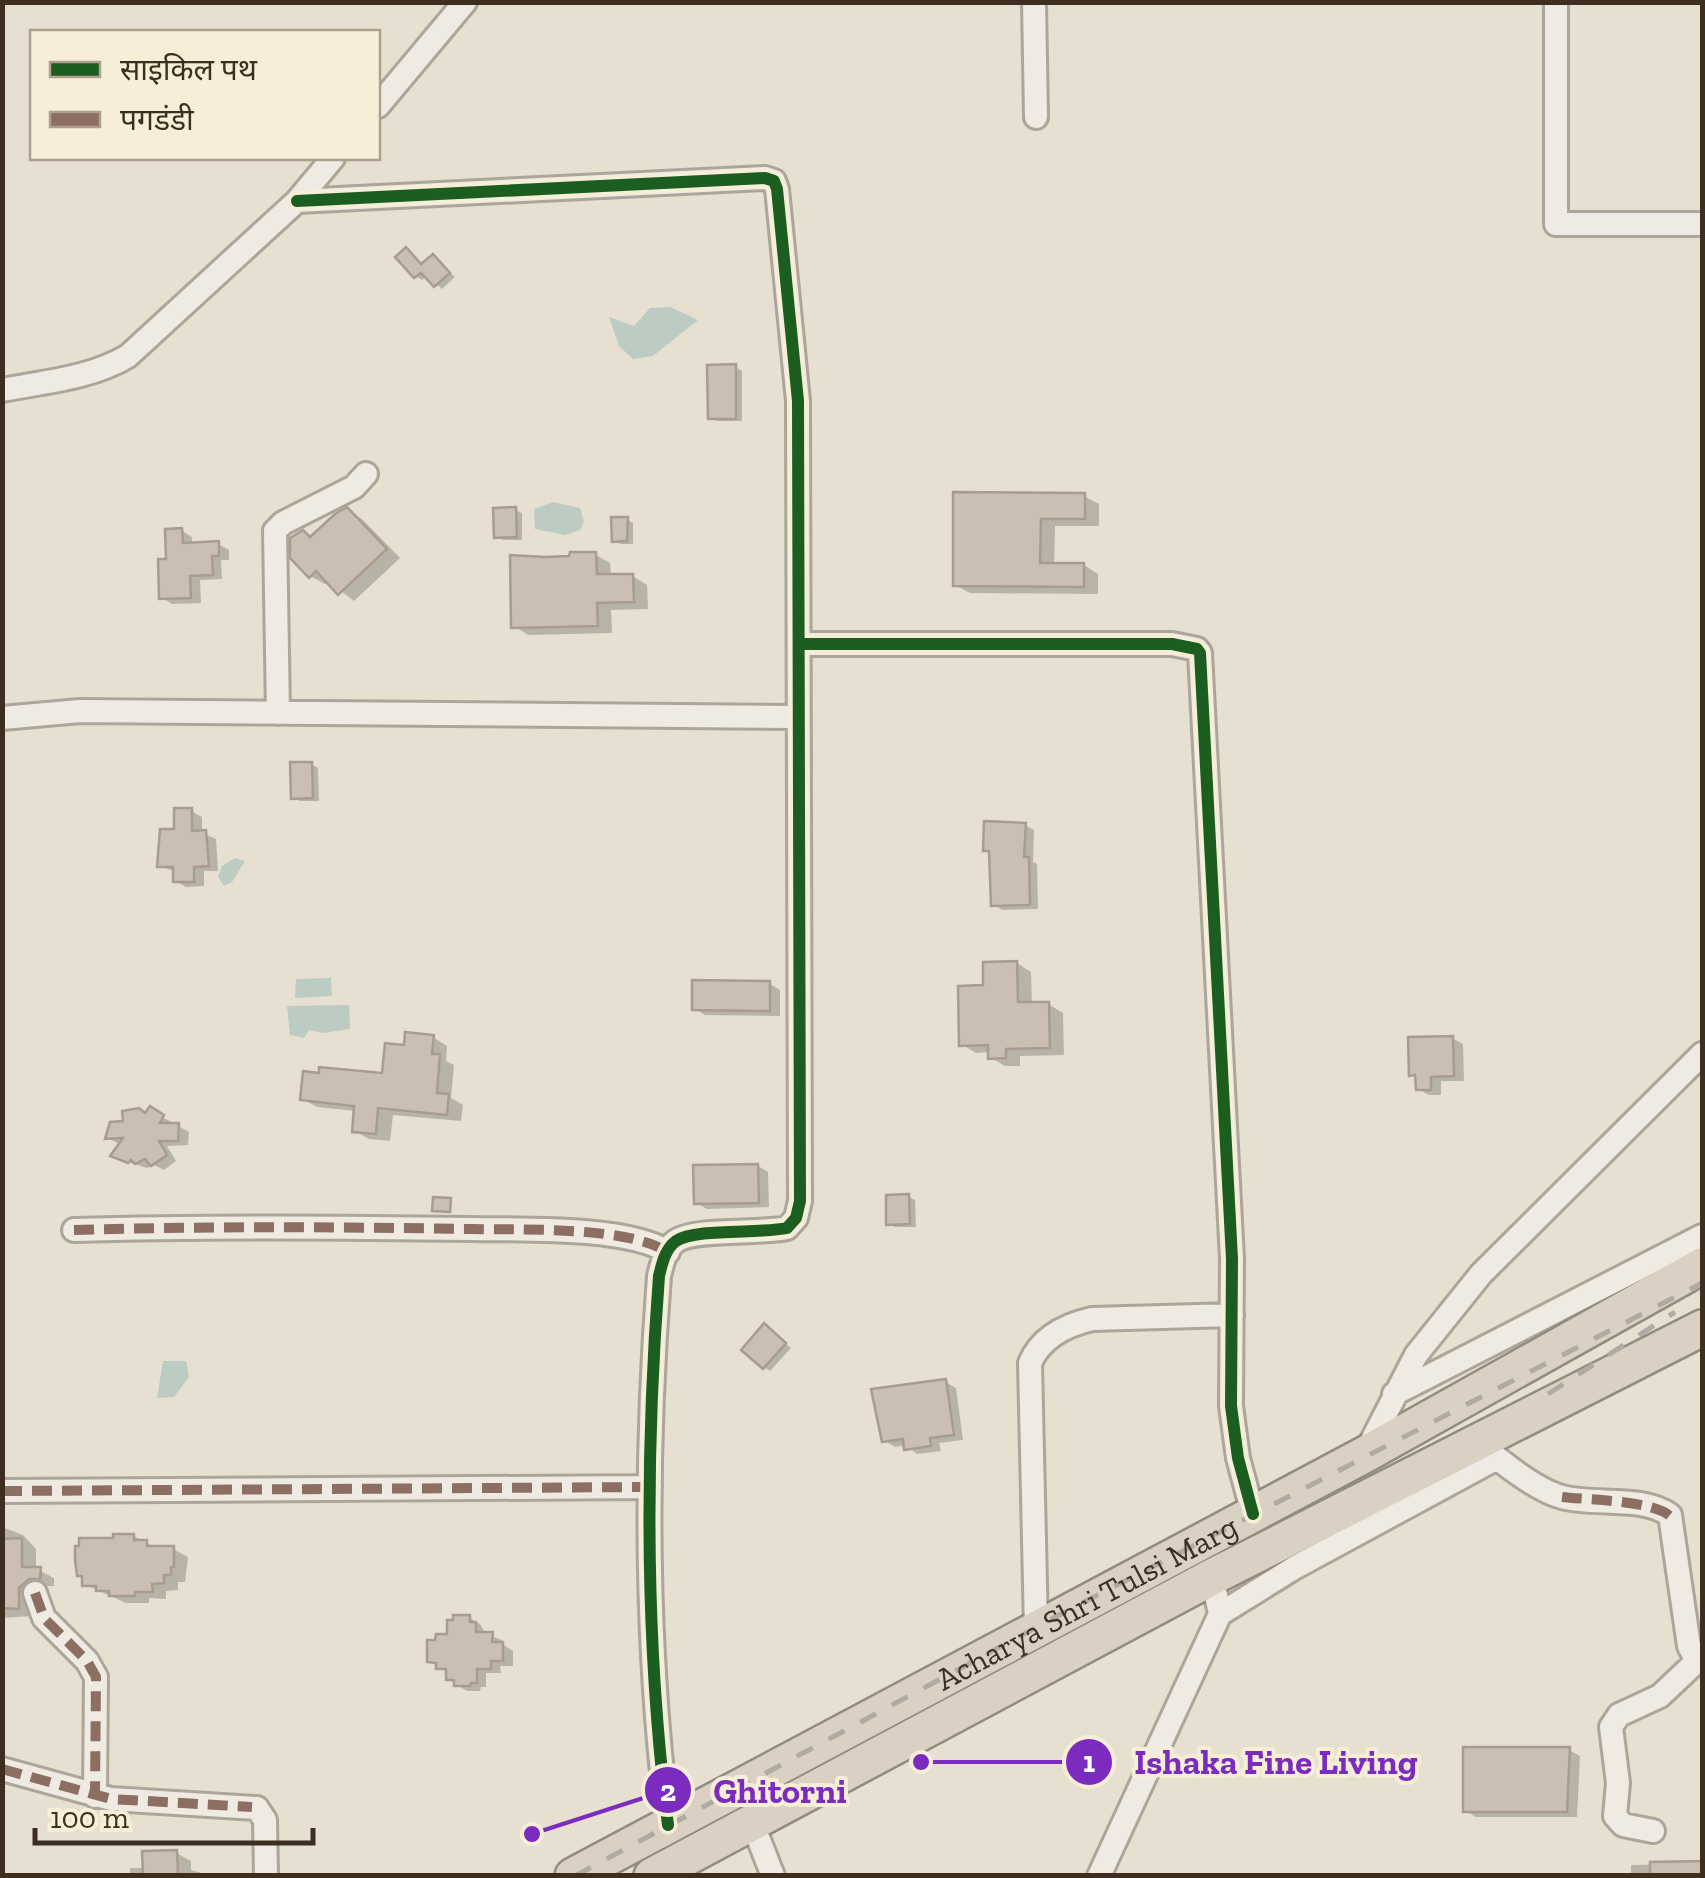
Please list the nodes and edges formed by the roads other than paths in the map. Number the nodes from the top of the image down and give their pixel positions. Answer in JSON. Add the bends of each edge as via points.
{"nodes":[{"id":1,"x":465,"y":2,"type":"edge"},
{"id":2,"x":1034,"y":2,"type":"edge"},
{"id":3,"x":1556,"y":2,"type":"edge"},
{"id":4,"x":380,"y":104,"type":"edge"},
{"id":5,"x":1036,"y":117,"type":"dead end"},
{"id":6,"x":331,"y":160,"type":"edge"},
{"id":7,"x":296,"y":201,"type":"junction"},
{"id":8,"x":1702,"y":224,"type":"edge"},
{"id":9,"x":2,"y":390,"type":"edge"},
{"id":10,"x":366,"y":474,"type":"dead end"},
{"id":11,"x":798,"y":644,"type":"junction"},
{"id":12,"x":278,"y":713,"type":"junction"},
{"id":13,"x":797,"y":717,"type":"junction"},
{"id":14,"x":2,"y":718,"type":"edge"},
{"id":15,"x":1702,"y":1054,"type":"edge"},
{"id":16,"x":74,"y":1230,"type":"dead end"},
{"id":17,"x":1702,"y":1236,"type":"edge"},
{"id":18,"x":668,"y":1252,"type":"junction"},
{"id":19,"x":1702,"y":1266,"type":"edge"},
{"id":20,"x":1232,"y":1316,"type":"junction"},
{"id":21,"x":1702,"y":1328,"type":"edge"},
{"id":22,"x":1394,"y":1394,"type":"junction"},
{"id":23,"x":1486,"y":1450,"type":"junction"},
{"id":24,"x":1364,"y":1455,"type":"junction"},
{"id":25,"x":650,"y":1487,"type":"junction"},
{"id":26,"x":2,"y":1491,"type":"edge"},
{"id":27,"x":1253,"y":1514,"type":"junction"},
{"id":28,"x":1189,"y":1547,"type":"junction"},
{"id":29,"x":1212,"y":1578,"type":"junction"},
{"id":30,"x":35,"y":1593,"type":"dead end"},
{"id":31,"x":1220,"y":1614,"type":"junction"},
{"id":32,"x":1036,"y":1628,"type":"junction"},
{"id":33,"x":1700,"y":1662,"type":"edge"},
{"id":34,"x":2,"y":1769,"type":"edge"},
{"id":35,"x":95,"y":1796,"type":"junction"},
{"id":36,"x":752,"y":1822,"type":"junction"},
{"id":37,"x":668,"y":1825,"type":"junction"},
{"id":38,"x":1653,"y":1831,"type":"dead end"},
{"id":39,"x":266,"y":1876,"type":"edge"},
{"id":40,"x":573,"y":1876,"type":"edge"},
{"id":41,"x":652,"y":1876,"type":"edge"},
{"id":42,"x":773,"y":1876,"type":"edge"},
{"id":43,"x":1099,"y":1876,"type":"edge"}],
"edges":[{"from":1,"to":4,"type":"street"},
{"from":2,"to":5,"type":"street"},
{"from":3,"to":8,"type":"street","via":[[1556,224]]},
{"from":6,"to":7,"type":"street"},
{"from":7,"to":9,"type":"street","via":[[128,356]]},
{"from":7,"to":11,"type":"street","via":[[774,181],[798,401]]},
{"from":10,"to":12,"type":"street","via":[[275,531]]},
{"from":11,"to":13,"type":"street"},
{"from":11,"to":20,"type":"street","via":[[1172,644],[1200,653]]},
{"from":12,"to":13,"type":"street"},
{"from":12,"to":14,"type":"street","via":[[80,711]]},
{"from":13,"to":18,"type":"street","via":[[798,1212],[787,1228],[695,1235],[674,1242]]},
{"from":15,"to":22,"type":"street","via":[[1481,1274],[1416,1355]]},
{"from":16,"to":18,"type":"street","via":[[527,1230],[636,1239]]},
{"from":17,"to":22,"type":"street"},
{"from":18,"to":25,"type":"street","via":[[658,1276]]},
{"from":19,"to":24,"type":"highway","name":"Acharya Shri Tulsi Marg"},
{"from":20,"to":27,"type":"street","via":[[1232,1426]]},
{"from":20,"to":32,"type":"street","via":[[1092,1318],[1047,1338],[1034,1353]]},
{"from":21,"to":23,"type":"highway","name":"Acharya Shri Tulsi Marg"},
{"from":22,"to":24,"type":"street"},
{"from":23,"to":29,"type":"highway","name":"Acharya Shri Tulsi Marg"},
{"from":23,"to":31,"type":"street"},
{"from":23,"to":33,"type":"street","via":[[1562,1497],[1670,1515],[1688,1646]]},
{"from":24,"to":27,"type":"highway","name":"Acharya Shri Tulsi Marg"},
{"from":25,"to":26,"type":"street"},
{"from":25,"to":37,"type":"street","via":[[653,1686]]},
{"from":27,"to":28,"type":"highway","name":"Acharya Shri Tulsi Marg"},
{"from":28,"to":29,"type":"highway"},
{"from":28,"to":32,"type":"highway","name":"Acharya Shri Tulsi Marg"},
{"from":29,"to":31,"type":"street"},
{"from":29,"to":36,"type":"highway","name":"Acharya Shri Tulsi Marg"},
{"from":30,"to":35,"type":"street","via":[[48,1623],[96,1677]]},
{"from":31,"to":43,"type":"street"},
{"from":32,"to":37,"type":"highway","name":"Acharya Shri Tulsi Marg"},
{"from":33,"to":38,"type":"street","via":[[1660,1696],[1618,1715],[1610,1727],[1618,1783],[1614,1816],[1623,1825]]},
{"from":34,"to":35,"type":"street"},
{"from":35,"to":39,"type":"street","via":[[257,1808],[264,1820]]},
{"from":36,"to":41,"type":"highway","name":"Acharya Shri Tulsi Marg"},
{"from":36,"to":42,"type":"street"},
{"from":37,"to":40,"type":"highway","name":"Acharya Shri Tulsi Marg"}]}
